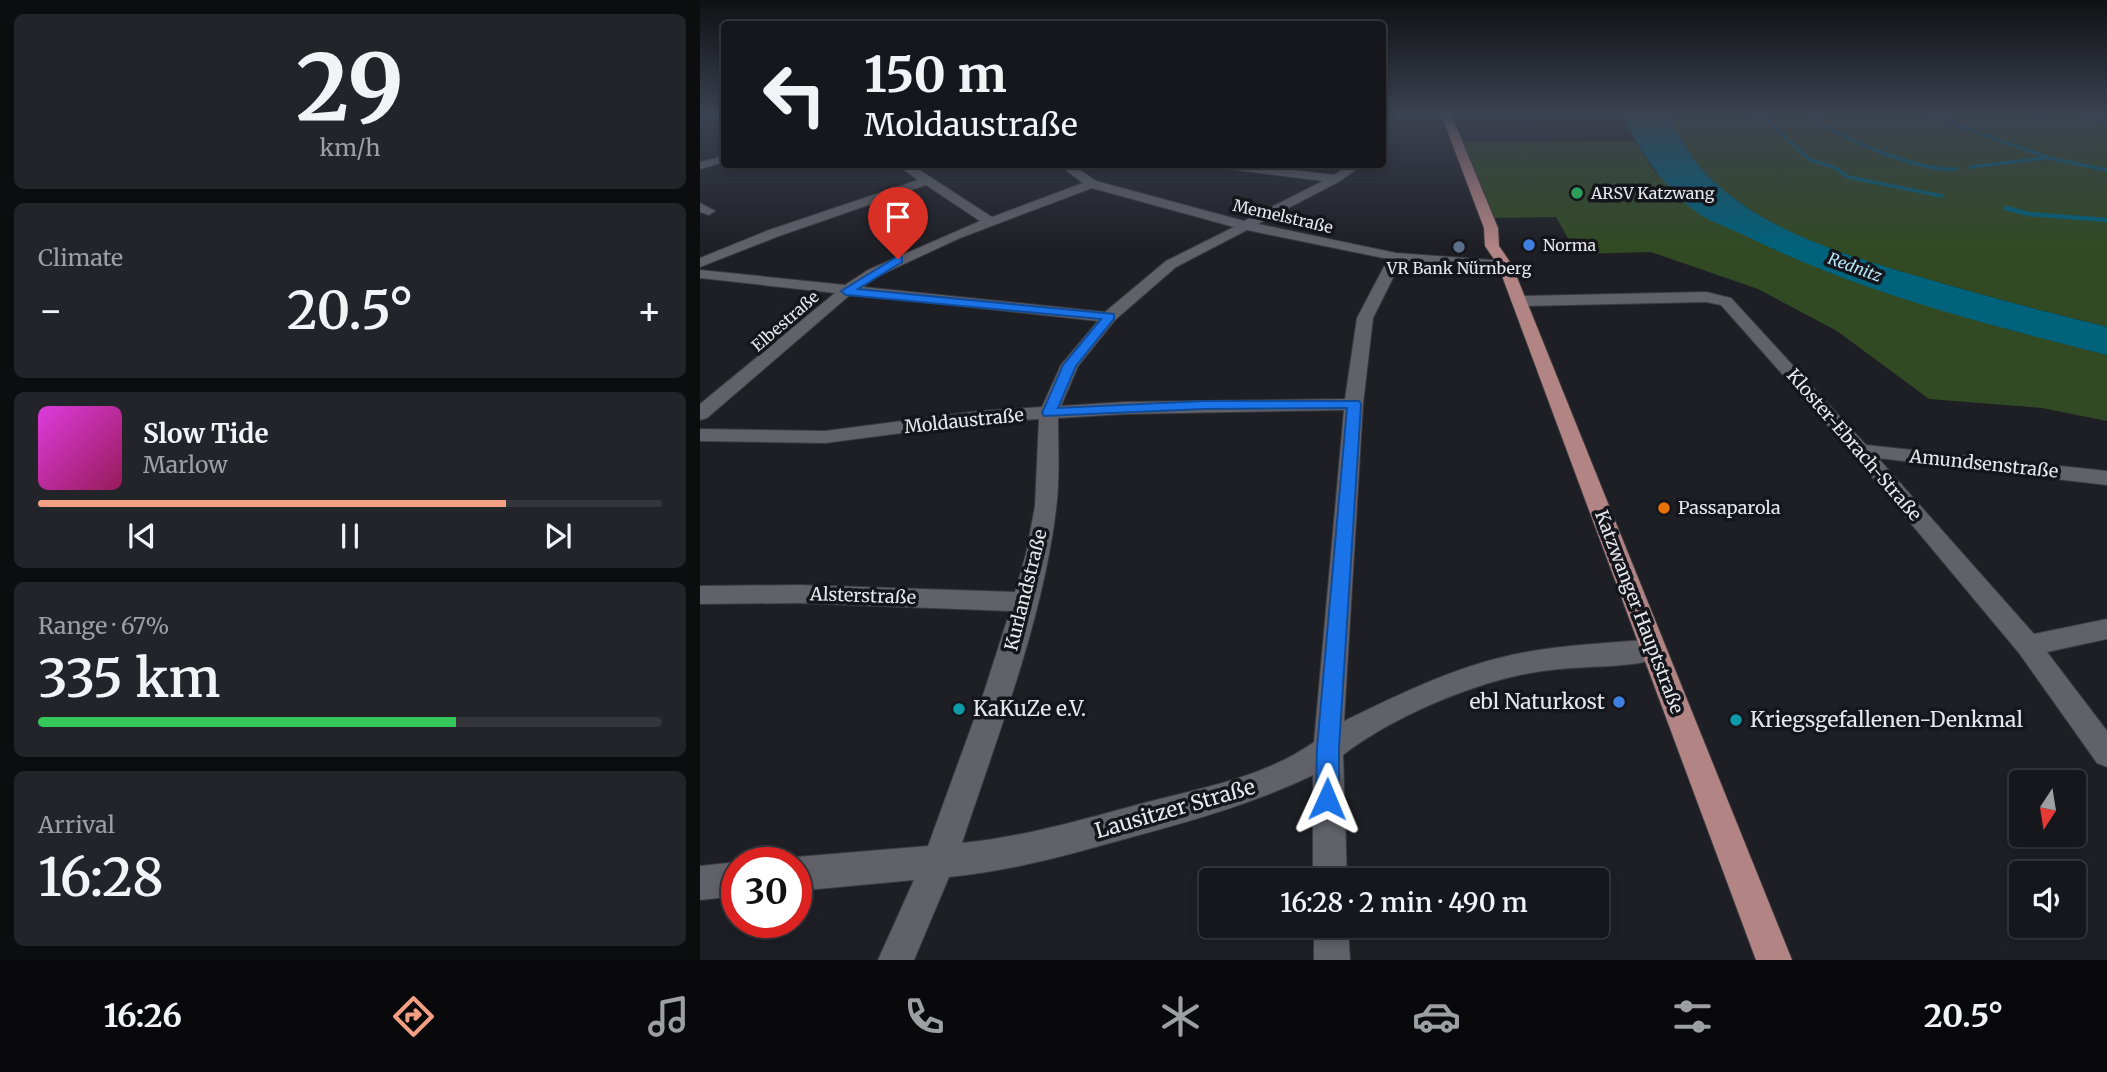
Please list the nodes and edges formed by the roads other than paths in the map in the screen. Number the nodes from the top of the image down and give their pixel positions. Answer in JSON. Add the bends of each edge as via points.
{"nodes":[{"id":1,"x":1464,"y":159,"type":"edge"},
{"id":2,"x":721,"y":160,"type":"edge"},
{"id":3,"x":700,"y":166,"type":"edge"},
{"id":4,"x":907,"y":168,"type":"edge"},
{"id":5,"x":1069,"y":168,"type":"edge"},
{"id":6,"x":1245,"y":168,"type":"edge"},
{"id":7,"x":1353,"y":168,"type":"edge"},
{"id":8,"x":1336,"y":179,"type":"junction"},
{"id":9,"x":926,"y":181,"type":"junction"},
{"id":10,"x":1092,"y":184,"type":"junction"},
{"id":11,"x":992,"y":223,"type":"junction"},
{"id":12,"x":1247,"y":226,"type":"junction"},
{"id":13,"x":1396,"y":257,"type":"junction"},
{"id":14,"x":700,"y":263,"type":"edge"},
{"id":15,"x":1505,"y":265,"type":"junction"},
{"id":16,"x":700,"y":274,"type":"edge"},
{"id":17,"x":846,"y":291,"type":"junction"},
{"id":18,"x":1519,"y":301,"type":"junction"},
{"id":19,"x":1109,"y":317,"type":"junction"},
{"id":20,"x":1354,"y":404,"type":"junction"},
{"id":21,"x":1049,"y":413,"type":"junction"},
{"id":22,"x":700,"y":414,"type":"edge"},
{"id":23,"x":700,"y":435,"type":"edge"},
{"id":24,"x":1860,"y":450,"type":"junction"},
{"id":25,"x":2107,"y":478,"type":"edge"},
{"id":26,"x":700,"y":595,"type":"edge"},
{"id":27,"x":1025,"y":602,"type":"junction"},
{"id":28,"x":2107,"y":629,"type":"edge"},
{"id":29,"x":2028,"y":646,"type":"junction"},
{"id":30,"x":1654,"y":650,"type":"junction"},
{"id":31,"x":1328,"y":748,"type":"junction"},
{"id":32,"x":2107,"y":754,"type":"edge"},
{"id":33,"x":939,"y":862,"type":"junction"},
{"id":34,"x":1330,"y":868,"type":"edge"},
{"id":35,"x":812,"y":873,"type":"edge"},
{"id":36,"x":721,"y":881,"type":"edge"},
{"id":37,"x":700,"y":883,"type":"edge"},
{"id":38,"x":1331,"y":938,"type":"edge"},
{"id":39,"x":895,"y":960,"type":"edge"},
{"id":40,"x":1332,"y":960,"type":"edge"},
{"id":41,"x":1774,"y":960,"type":"edge"}],
"edges":[{"from":1,"to":15,"type":"main road","name":"Katzwanger Hauptstraße","via":[[1491,229],[1493,246]]},
{"from":2,"to":3,"type":"street"},
{"from":4,"to":9,"type":"street"},
{"from":5,"to":10,"type":"street","name":"Memelstraße"},
{"from":6,"to":8,"type":"street"},
{"from":7,"to":8,"type":"street","name":"Kurlandstraße"},
{"from":8,"to":12,"type":"street","name":"Kurlandstraße"},
{"from":9,"to":11,"type":"street"},
{"from":9,"to":14,"type":"street"},
{"from":10,"to":11,"type":"street","name":"Elbestraße"},
{"from":10,"to":12,"type":"street","name":"Memelstraße"},
{"from":11,"to":17,"type":"street","name":"Elbestraße","via":[[898,259]]},
{"from":12,"to":13,"type":"street","name":"Memelstraße"},
{"from":12,"to":19,"type":"street","name":"Kurlandstraße","via":[[1171,264]]},
{"from":13,"to":15,"type":"street","name":"Memelstraße"},
{"from":13,"to":20,"type":"street","via":[[1365,318]]},
{"from":15,"to":18,"type":"main road","name":"Katzwanger Hauptstraße"},
{"from":16,"to":17,"type":"street"},
{"from":17,"to":19,"type":"street"},
{"from":17,"to":22,"type":"street","name":"Elbestraße"},
{"from":18,"to":24,"type":"street","name":"Kloster-Ebrach-Straße","via":[[1706,297],[1727,301]]},
{"from":18,"to":30,"type":"main road","name":"Katzwanger Hauptstraße"},
{"from":19,"to":21,"type":"street","name":"Kurlandstraße","via":[[1070,365]]},
{"from":20,"to":21,"type":"street","name":"Moldaustraße","via":[[1191,405]]},
{"from":20,"to":31,"type":"street"},
{"from":21,"to":23,"type":"street","name":"Moldaustraße","via":[[825,437]]},
{"from":21,"to":27,"type":"street","name":"Kurlandstraße","via":[[1045,506]]},
{"from":24,"to":25,"type":"street","name":"Amundsenstraße"},
{"from":24,"to":29,"type":"street","name":"Kloster-Ebrach-Straße"},
{"from":26,"to":27,"type":"street","name":"Alsterstraße"},
{"from":27,"to":33,"type":"street","name":"Kurlandstraße"},
{"from":28,"to":29,"type":"street"},
{"from":29,"to":32,"type":"street","name":"Kloster-Ebrach-Straße"},
{"from":30,"to":31,"type":"street","name":"Lausitzer Straße","via":[[1548,659],[1497,669],[1355,729]]},
{"from":30,"to":41,"type":"main road","name":"Katzwanger Hauptstraße"},
{"from":31,"to":33,"type":"street","name":"Lausitzer Straße","via":[[1267,782],[1197,804],[1043,846]]},
{"from":31,"to":34,"type":"street"},
{"from":33,"to":35,"type":"street","name":"Lausitzer Straße"},
{"from":33,"to":39,"type":"street","name":"Kurlandstraße"},
{"from":36,"to":37,"type":"street"},
{"from":38,"to":40,"type":"street"}]}
